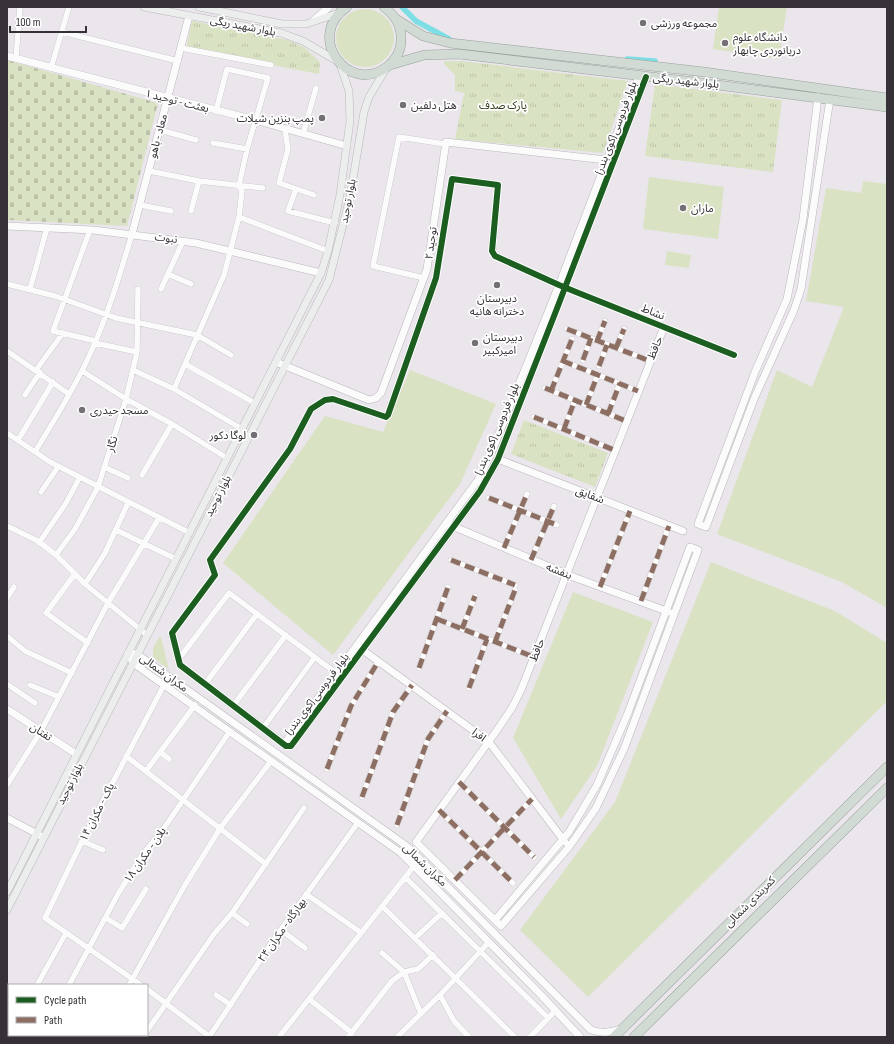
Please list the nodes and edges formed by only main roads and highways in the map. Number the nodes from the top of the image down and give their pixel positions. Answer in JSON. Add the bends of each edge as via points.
{"nodes":[{"id":1,"x":144,"y":7,"type":"edge"},
{"id":2,"x":199,"y":7,"type":"edge"},
{"id":3,"x":385,"y":7,"type":"edge"},
{"id":4,"x":343,"y":9,"type":"edge"},
{"id":5,"x":227,"y":10,"type":"edge"},
{"id":6,"x":396,"y":19,"type":"junction"},
{"id":7,"x":339,"y":62,"type":"junction"},
{"id":8,"x":388,"y":66,"type":"junction"},
{"id":9,"x":887,"y":98,"type":"edge"},
{"id":10,"x":887,"y":107,"type":"edge"},
{"id":11,"x":887,"y":767,"type":"edge"},
{"id":12,"x":887,"y":788,"type":"edge"},
{"id":13,"x":7,"y":892,"type":"edge"},
{"id":14,"x":7,"y":910,"type":"edge"},
{"id":15,"x":614,"y":1037,"type":"edge"},
{"id":16,"x":634,"y":1037,"type":"edge"}],
"edges":[{"from":1,"to":7,"type":"main road","name":"بلوار شهید ریگی","via":[[281,33],[303,40]]},
{"from":2,"to":5,"type":"main road","name":"بلوار شهید ریگی"},
{"from":3,"to":6,"type":"highway","name":"بلوار شهید ریگی"},
{"from":4,"to":5,"type":"main road","name":"بلوار شهید ریگی","via":[[306,24],[282,24]]},
{"from":4,"to":7,"type":"highway","via":[[330,31],[332,52]]},
{"from":6,"to":8,"type":"highway","via":[[401,43],[395,58]]},
{"from":6,"to":9,"type":"highway","name":"بلوار شهید ریگی","via":[[423,36],[450,43],[704,72]]},
{"from":7,"to":8,"type":"highway","name":"بلوار شهید ریگی","via":[[353,72],[363,74],[378,72]]},
{"from":7,"to":13,"type":"main road","name":"بلوار توحید","via":[[351,100],[335,223],[321,273]]},
{"from":8,"to":10,"type":"highway","name":"بلوار شهید ریگی","via":[[424,55],[459,54],[641,81],[818,97]]},
{"from":8,"to":14,"type":"main road","name":"بلوار توحید","via":[[369,97],[364,112],[350,197],[329,280]]},
{"from":11,"to":15,"type":"highway","name":"کمربندی شمالی"},
{"from":12,"to":16,"type":"highway"}]}
